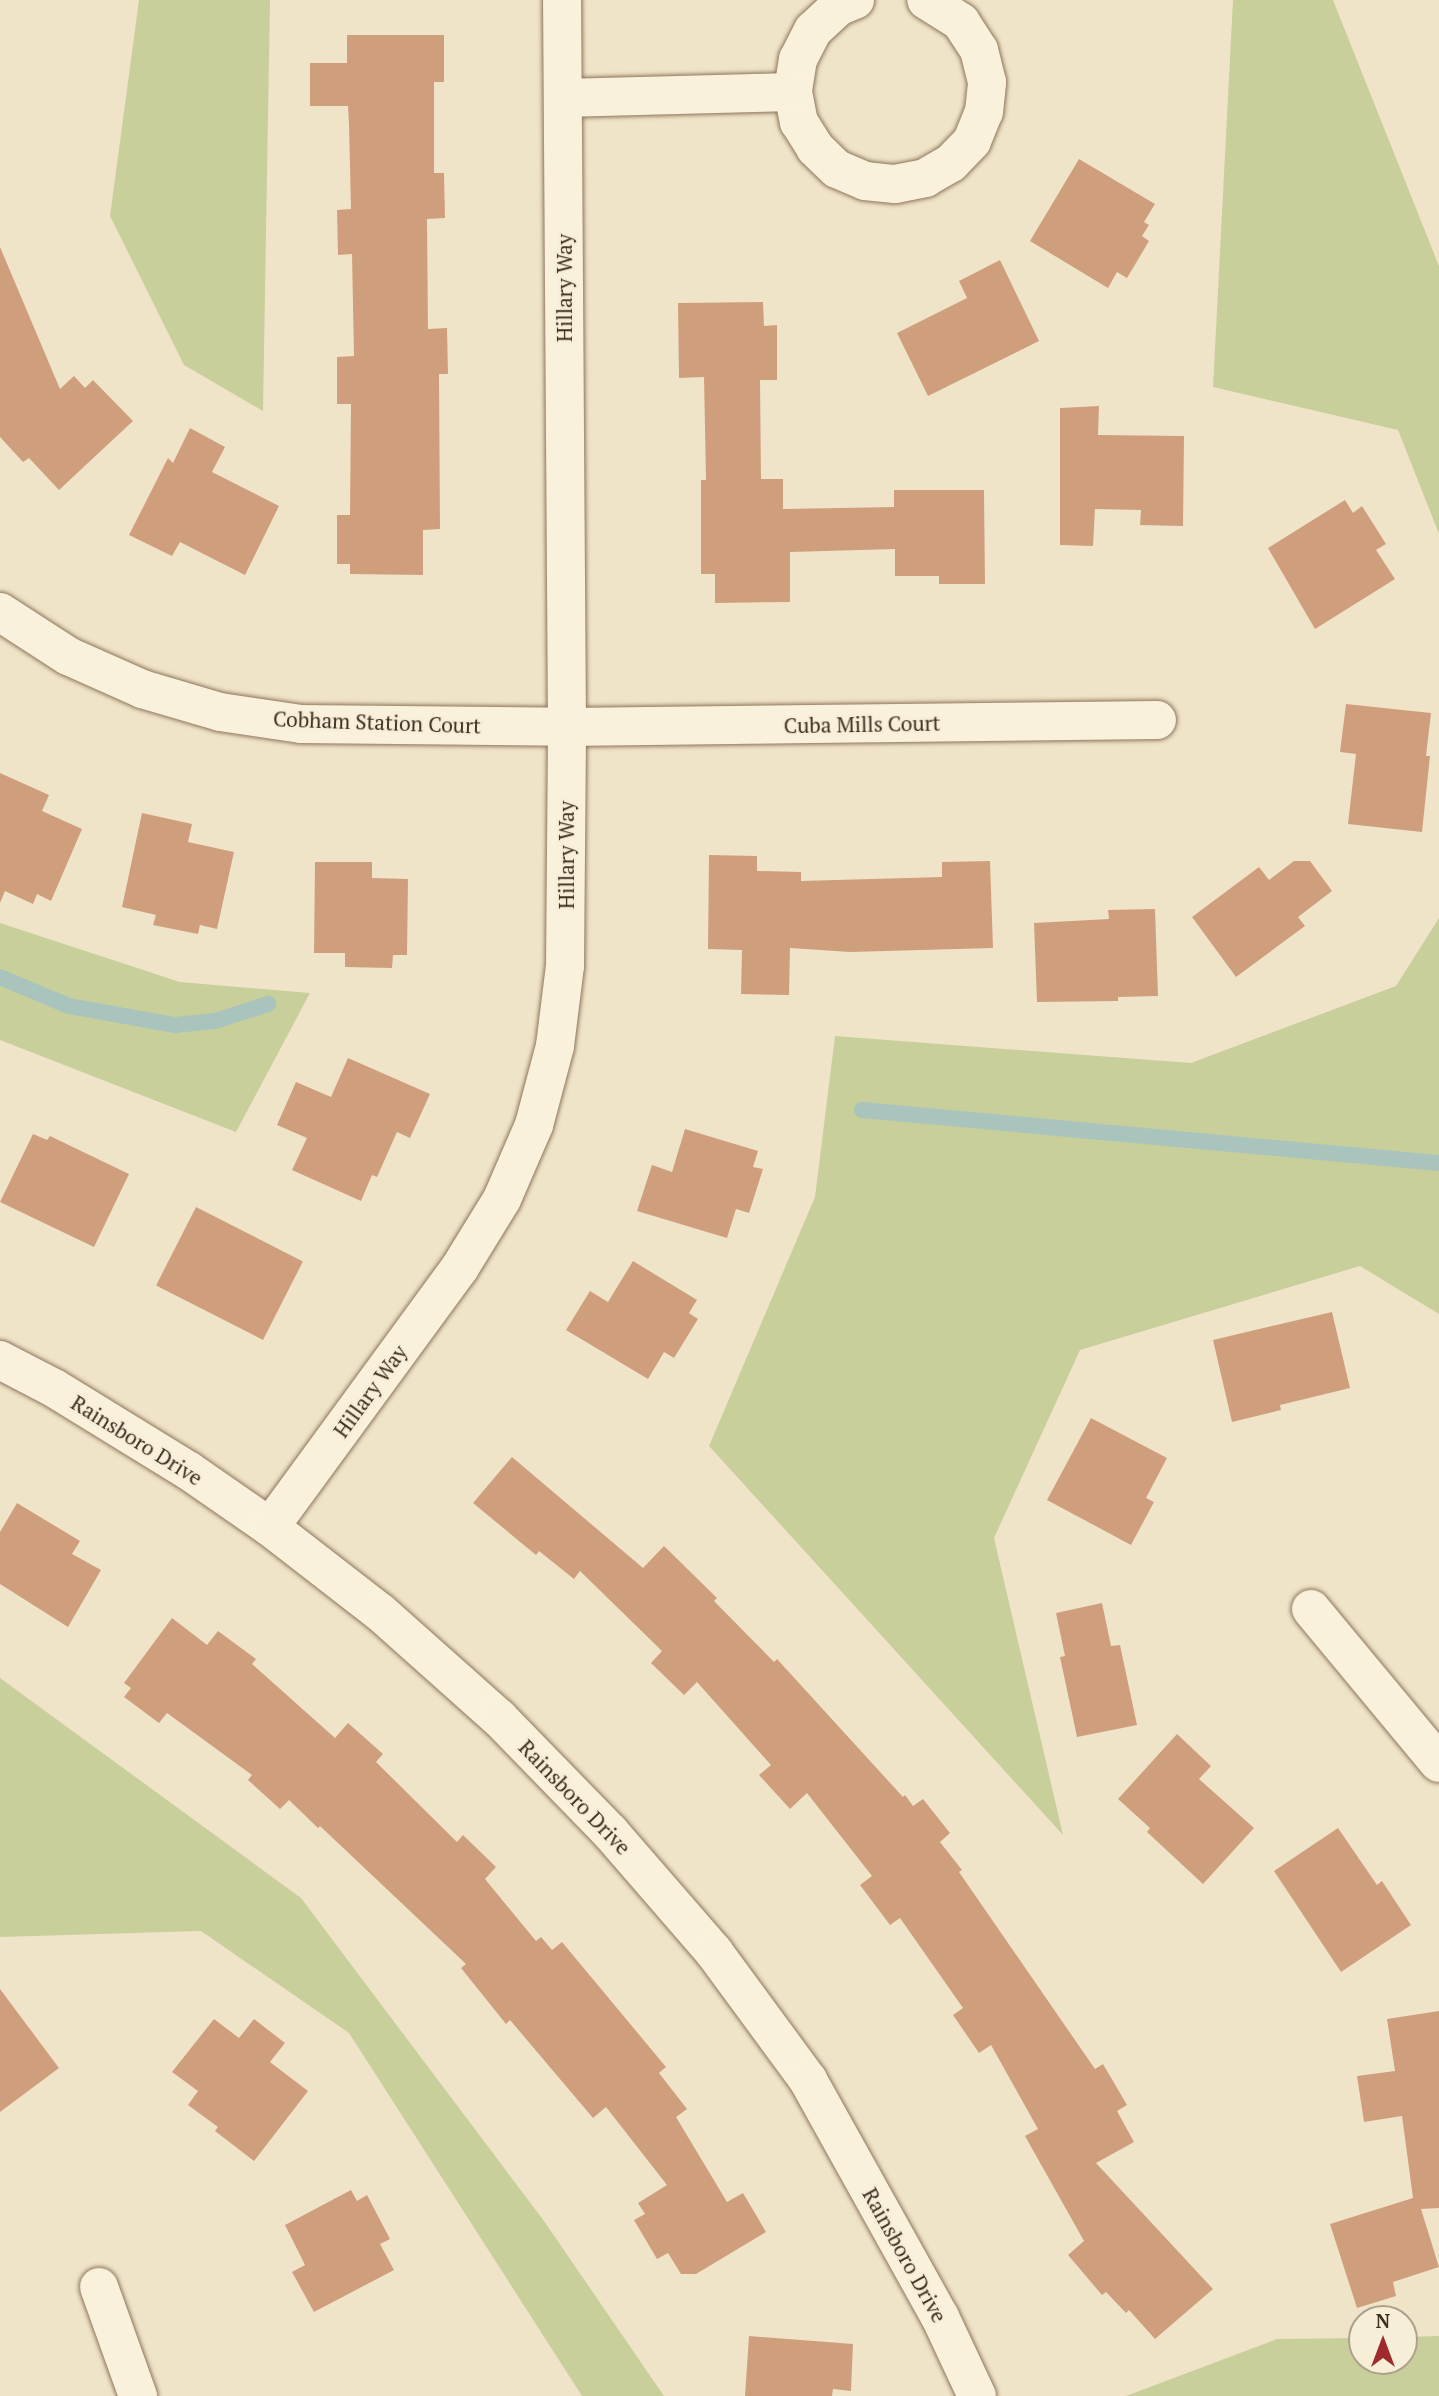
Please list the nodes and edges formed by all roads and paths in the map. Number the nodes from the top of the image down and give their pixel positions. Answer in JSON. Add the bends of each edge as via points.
{"nodes":[{"id":1,"x":562,"y":0,"type":"edge"},
{"id":2,"x":855,"y":0,"type":"edge"},
{"id":3,"x":926,"y":0,"type":"edge"},
{"id":4,"x":793,"y":92,"type":"junction"},
{"id":5,"x":563,"y":98,"type":"junction"},
{"id":6,"x":0,"y":612,"type":"edge"},
{"id":7,"x":1157,"y":720,"type":"dead end"},
{"id":8,"x":567,"y":727,"type":"junction"},
{"id":9,"x":0,"y":1360,"type":"edge"},
{"id":10,"x":271,"y":1527,"type":"junction"},
{"id":11,"x":1311,"y":1609,"type":"dead end"},
{"id":12,"x":1439,"y":1763,"type":"edge"},
{"id":13,"x":99,"y":2287,"type":"dead end"},
{"id":14,"x":138,"y":2396,"type":"edge"},
{"id":15,"x":977,"y":2396,"type":"edge"}],
"edges":[{"from":1,"to":5,"type":"street","name":"Hillary Way"},
{"from":2,"to":4,"type":"street","via":[[838,7],[813,30],[798,59]]},
{"from":3,"to":4,"type":"street","via":[[961,22],[979,50],[987,82],[984,112],[972,141],[951,163],[925,178],[895,184],[865,181],[837,169],[815,148],[799,121]]},
{"from":4,"to":5,"type":"street"},
{"from":5,"to":8,"type":"street","name":"Hillary Way"},
{"from":6,"to":8,"type":"street","name":"Cobham Station Court","via":[[68,656],[142,689],[220,712],[301,724]]},
{"from":7,"to":8,"type":"street","name":"Cuba Mills Court"},
{"from":8,"to":10,"type":"street","name":"Hillary Way","via":[[565,966],[555,1046],[534,1125],[502,1199],[459,1269]]},
{"from":9,"to":10,"type":"street","name":"Rainsboro Drive","via":[[155,1450]]},
{"from":10,"to":15,"type":"street","name":"Rainsboro Drive","via":[[381,1613],[499,1718],[610,1832],[713,1952],[808,2080],[940,2317]]},
{"from":11,"to":12,"type":"street"},
{"from":13,"to":14,"type":"street"}]}
